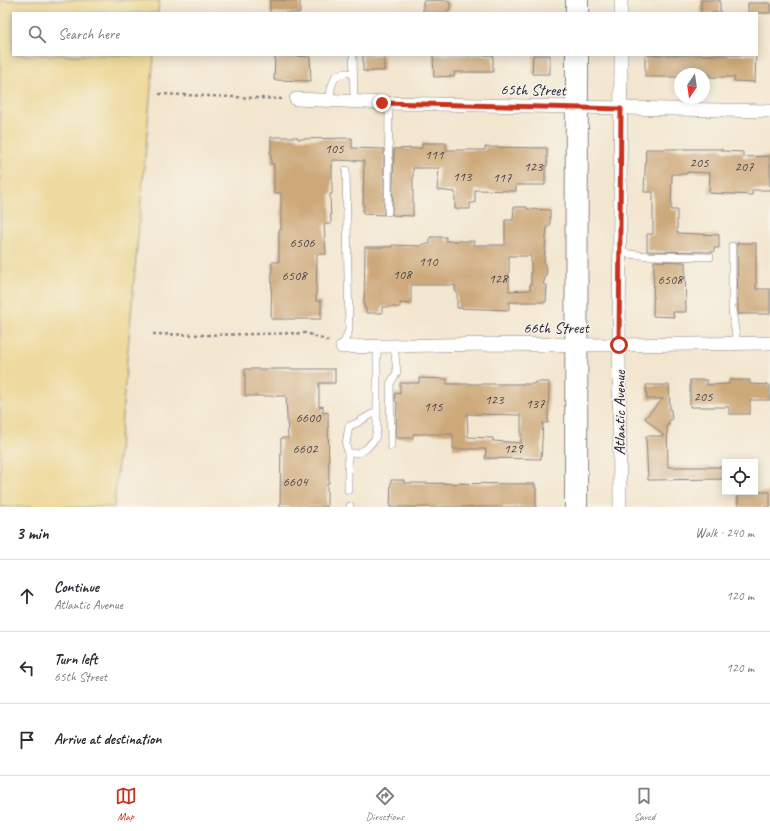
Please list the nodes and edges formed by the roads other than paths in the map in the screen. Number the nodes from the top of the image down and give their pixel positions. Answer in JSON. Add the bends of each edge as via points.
{"nodes":[{"id":1,"x":577,"y":0,"type":"edge"},
{"id":2,"x":621,"y":0,"type":"edge"},
{"id":3,"x":577,"y":12,"type":"edge"},
{"id":4,"x":621,"y":12,"type":"edge"},
{"id":5,"x":353,"y":56,"type":"edge"},
{"id":6,"x":577,"y":56,"type":"edge"},
{"id":7,"x":621,"y":56,"type":"edge"},
{"id":8,"x":353,"y":73,"type":"junction"},
{"id":9,"x":296,"y":99,"type":"road end"},
{"id":10,"x":330,"y":101,"type":"junction"},
{"id":11,"x":354,"y":102,"type":"junction"},
{"id":12,"x":389,"y":103,"type":"junction"},
{"id":13,"x":577,"y":108,"type":"junction"},
{"id":14,"x":621,"y":109,"type":"junction"},
{"id":15,"x":770,"y":111,"type":"edge"},
{"id":16,"x":346,"y":170,"type":"dead end"},
{"id":17,"x":388,"y":212,"type":"dead end"},
{"id":18,"x":732,"y":246,"type":"dead end"},
{"id":19,"x":620,"y":253,"type":"junction"},
{"id":20,"x":710,"y":257,"type":"dead end"},
{"id":21,"x":737,"y":343,"type":"junction"},
{"id":22,"x":770,"y":343,"type":"edge"},
{"id":23,"x":576,"y":345,"type":"junction"},
{"id":24,"x":619,"y":345,"type":"junction"},
{"id":25,"x":394,"y":346,"type":"junction"},
{"id":26,"x":342,"y":347,"type":"joint"},
{"id":27,"x":376,"y":347,"type":"junction"},
{"id":28,"x":377,"y":410,"type":"junction"},
{"id":29,"x":391,"y":446,"type":"dead end"},
{"id":30,"x":348,"y":453,"type":"junction"},
{"id":31,"x":348,"y":490,"type":"dead end"},
{"id":32,"x":576,"y":507,"type":"edge"},
{"id":33,"x":620,"y":507,"type":"edge"}],
"edges":[{"from":1,"to":3,"type":"highway"},
{"from":2,"to":4,"type":"street"},
{"from":5,"to":8,"type":"lane"},
{"from":6,"to":13,"type":"highway"},
{"from":7,"to":14,"type":"street","name":"Atlantic Avenue"},
{"from":8,"to":10,"type":"lane","via":[[343,73],[335,77]]},
{"from":8,"to":11,"type":"lane"},
{"from":9,"to":10,"type":"street","name":"65th Street"},
{"from":10,"to":11,"type":"street","name":"65th Street"},
{"from":11,"to":12,"type":"street","name":"65th Street"},
{"from":12,"to":13,"type":"street","name":"65th Street"},
{"from":12,"to":17,"type":"lane"},
{"from":13,"to":14,"type":"street","name":"65th Street"},
{"from":13,"to":23,"type":"highway"},
{"from":14,"to":15,"type":"street","name":"65th Street"},
{"from":14,"to":19,"type":"street","name":"Atlantic Avenue"},
{"from":16,"to":26,"type":"lane","via":[[348,330]]},
{"from":18,"to":21,"type":"lane","via":[[732,310]]},
{"from":19,"to":20,"type":"lane"},
{"from":19,"to":24,"type":"street","name":"Atlantic Avenue"},
{"from":21,"to":22,"type":"street","name":"66th Street"},
{"from":21,"to":24,"type":"street","name":"66th Street"},
{"from":23,"to":24,"type":"street","name":"66th Street"},
{"from":23,"to":25,"type":"street","name":"66th Street"},
{"from":23,"to":32,"type":"highway"},
{"from":24,"to":33,"type":"street","name":"Atlantic Avenue"},
{"from":25,"to":27,"type":"street","name":"66th Street"},
{"from":25,"to":29,"type":"lane","via":[[397,372],[390,384]]},
{"from":26,"to":27,"type":"street","name":"66th Street"},
{"from":27,"to":28,"type":"lane"},
{"from":28,"to":30,"type":"lane","via":[[349,426],[346,444]]},
{"from":28,"to":30,"type":"lane","via":[[375,439],[358,453]]},
{"from":30,"to":31,"type":"lane"}]}
